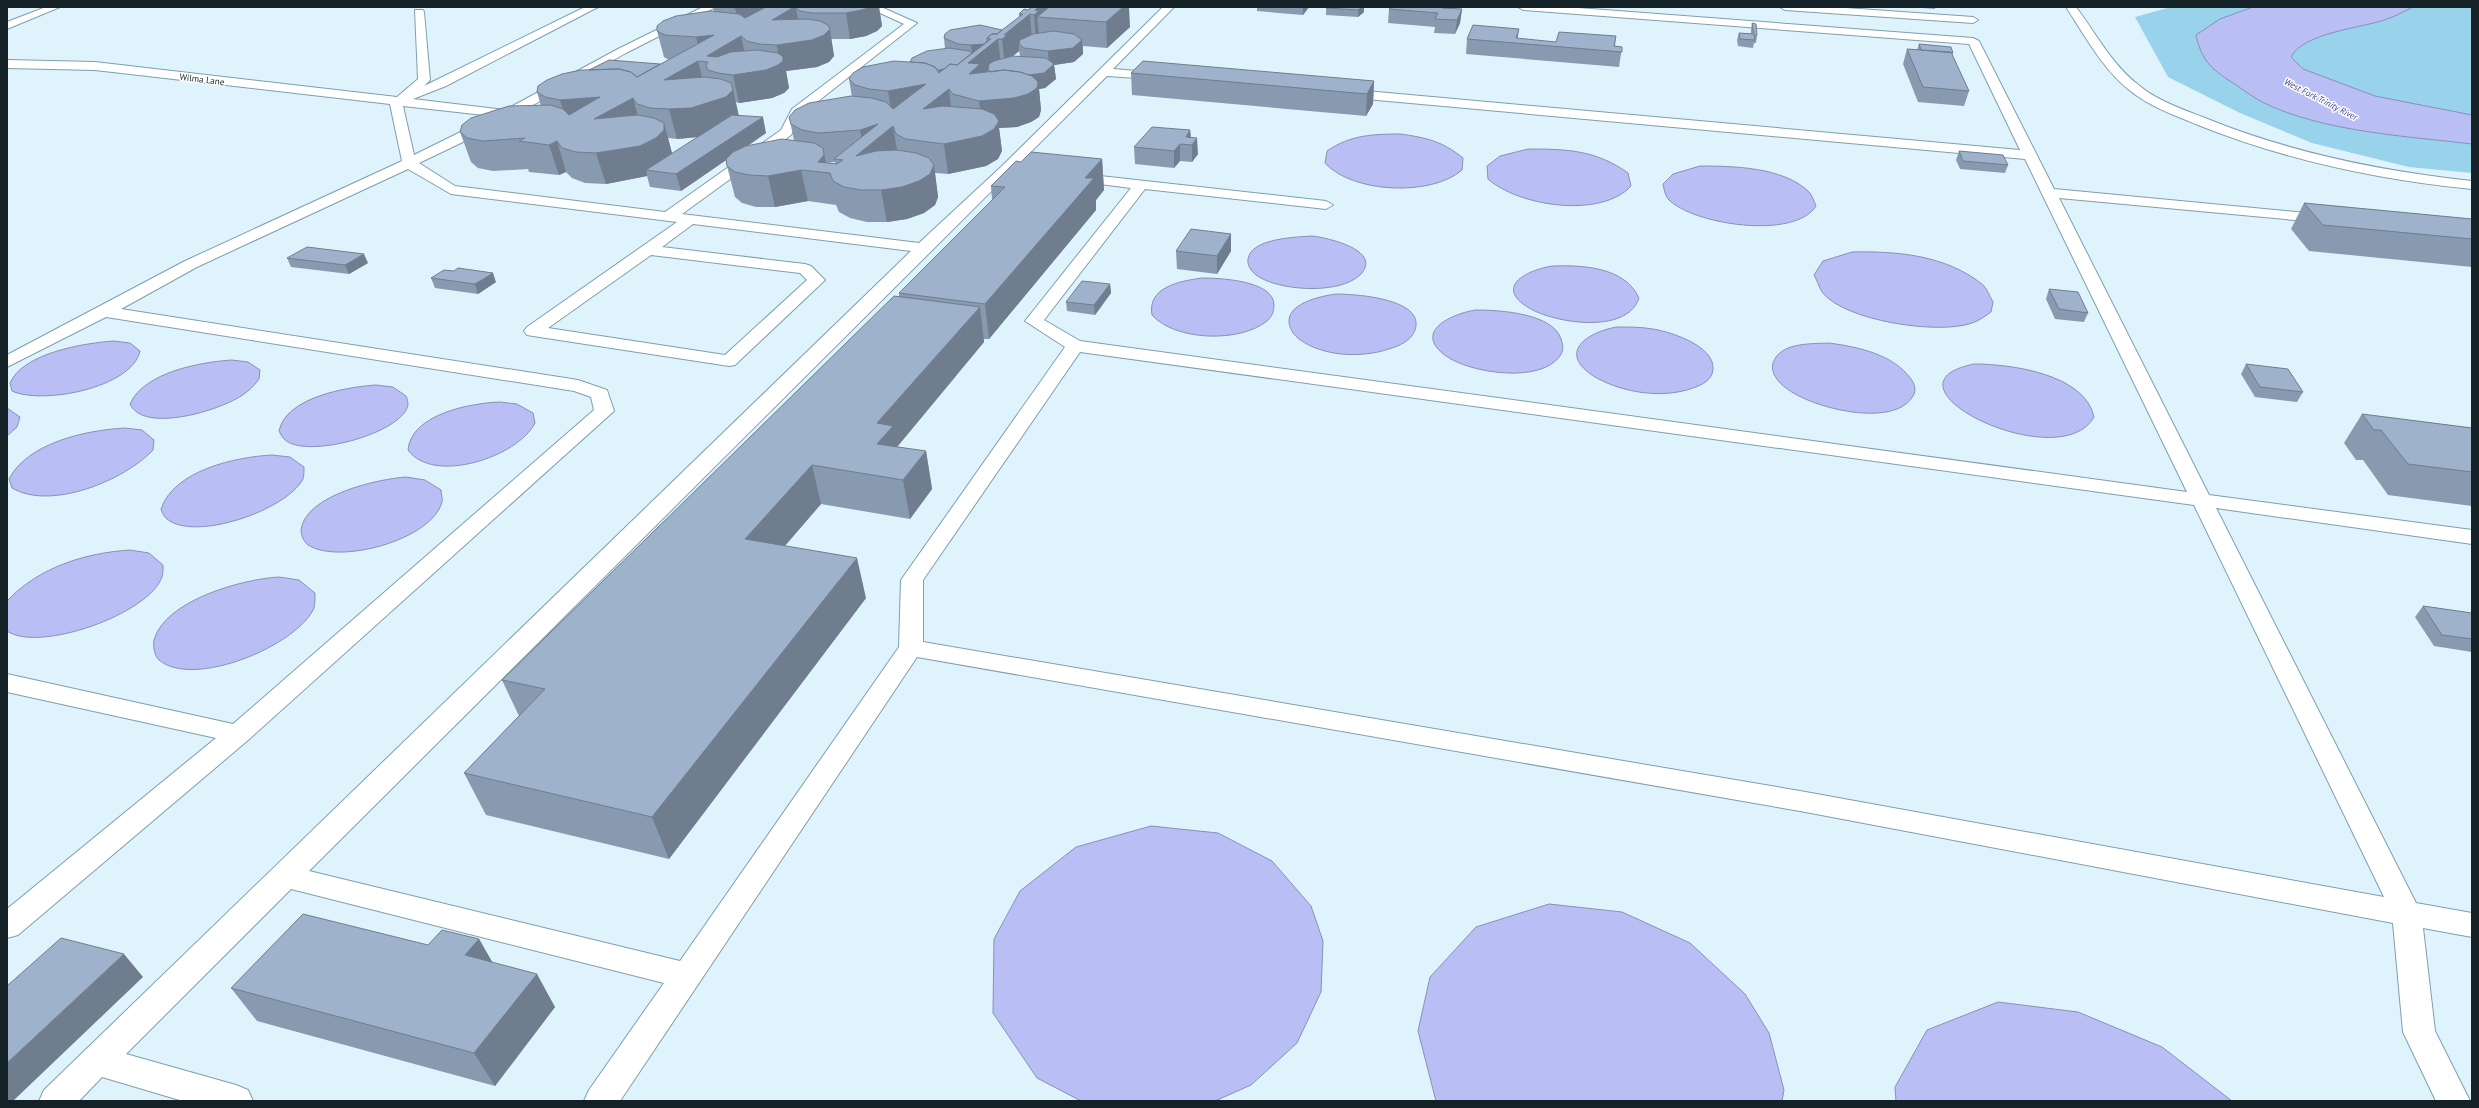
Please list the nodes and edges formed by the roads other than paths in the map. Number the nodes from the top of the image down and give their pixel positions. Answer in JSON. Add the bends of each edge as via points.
{"nodes":[{"id":1,"x":55,"y":7,"type":"edge"},
{"id":2,"x":594,"y":7,"type":"edge"},
{"id":3,"x":710,"y":7,"type":"edge"},
{"id":4,"x":872,"y":7,"type":"edge"},
{"id":5,"x":1169,"y":7,"type":"edge"},
{"id":6,"x":1523,"y":7,"type":"edge"},
{"id":7,"x":1785,"y":7,"type":"edge"},
{"id":8,"x":1965,"y":7,"type":"edge"},
{"id":9,"x":2071,"y":7,"type":"edge"},
{"id":10,"x":419,"y":12,"type":"dead end"},
{"id":11,"x":1973,"y":20,"type":"junction"},
{"id":12,"x":7,"y":26,"type":"edge"},
{"id":13,"x":1973,"y":41,"type":"junction"},
{"id":14,"x":7,"y":64,"type":"edge"},
{"id":15,"x":1104,"y":72,"type":"junction"},
{"id":16,"x":1176,"y":78,"type":"edge"},
{"id":17,"x":1334,"y":92,"type":"edge"},
{"id":18,"x":396,"y":102,"type":"junction"},
{"id":19,"x":506,"y":114,"type":"junction"},
{"id":20,"x":2030,"y":155,"type":"junction"},
{"id":21,"x":409,"y":163,"type":"junction"},
{"id":22,"x":1062,"y":176,"type":"edge"},
{"id":23,"x":1141,"y":185,"type":"junction"},
{"id":24,"x":2472,"y":185,"type":"edge"},
{"id":25,"x":2048,"y":192,"type":"junction"},
{"id":26,"x":1326,"y":206,"type":"dead end"},
{"id":27,"x":668,"y":217,"type":"junction"},
{"id":28,"x":691,"y":220,"type":"junction"},
{"id":29,"x":2339,"y":220,"type":"edge"},
{"id":30,"x":923,"y":248,"type":"junction"},
{"id":31,"x":649,"y":250,"type":"junction"},
{"id":32,"x":104,"y":312,"type":"junction"},
{"id":33,"x":1075,"y":346,"type":"junction"},
{"id":34,"x":7,"y":362,"type":"edge"},
{"id":35,"x":2202,"y":502,"type":"junction"},
{"id":36,"x":2472,"y":537,"type":"edge"},
{"id":37,"x":911,"y":648,"type":"junction"},
{"id":38,"x":7,"y":683,"type":"edge"},
{"id":39,"x":238,"y":734,"type":"junction"},
{"id":40,"x":284,"y":876,"type":"junction"},
{"id":41,"x":2407,"y":913,"type":"junction"},
{"id":42,"x":2472,"y":925,"type":"edge"},
{"id":43,"x":7,"y":926,"type":"edge"},
{"id":44,"x":687,"y":976,"type":"junction"},
{"id":45,"x":97,"y":1061,"type":"junction"},
{"id":46,"x":56,"y":1101,"type":"edge"},
{"id":47,"x":236,"y":1101,"type":"edge"},
{"id":48,"x":601,"y":1101,"type":"edge"},
{"id":49,"x":2453,"y":1101,"type":"edge"}],
"edges":[{"from":1,"to":12,"type":"main road"},
{"from":2,"to":18,"type":"main road","via":[[442,83]]},
{"from":3,"to":19,"type":"main road"},
{"from":4,"to":27,"type":"main road","via":[[912,23],[797,112],[786,132]]},
{"from":5,"to":15,"type":"main road"},
{"from":6,"to":13,"type":"main road","via":[[1735,18]]},
{"from":7,"to":11,"type":"main road"},
{"from":8,"to":11,"type":"main road"},
{"from":9,"to":24,"type":"main road","via":[[2125,80],[2161,104],[2231,134],[2306,156],[2374,172]]},
{"from":10,"to":18,"type":"main road","via":[[424,80]]},
{"from":11,"to":13,"type":"main road","via":[[1981,35]]},
{"from":13,"to":20,"type":"main road"},
{"from":14,"to":18,"type":"main road","name":"Wilma Lane","via":[[95,66]]},
{"from":15,"to":16,"type":"main road"},
{"from":15,"to":30,"type":"main road","via":[[1015,170]]},
{"from":17,"to":20,"type":"main road"},
{"from":18,"to":19,"type":"main road","name":"Wilma Lane"},
{"from":18,"to":21,"type":"main road"},
{"from":19,"to":21,"type":"main road"},
{"from":20,"to":25,"type":"main road"},
{"from":21,"to":27,"type":"main road","via":[[451,190]]},
{"from":21,"to":32,"type":"main road","via":[[191,264]]},
{"from":22,"to":23,"type":"main road"},
{"from":23,"to":26,"type":"main road"},
{"from":23,"to":33,"type":"main road","via":[[1034,321]]},
{"from":25,"to":29,"type":"main road"},
{"from":25,"to":35,"type":"main road"},
{"from":27,"to":28,"type":"main road"},
{"from":28,"to":30,"type":"main road"},
{"from":28,"to":31,"type":"main road"},
{"from":30,"to":40,"type":"main road"},
{"from":31,"to":31,"type":"main road","via":[[532,331],[729,361],[817,280],[806,269]]},
{"from":32,"to":34,"type":"main road"},
{"from":32,"to":39,"type":"main road","via":[[578,386],[600,394],[604,411]]},
{"from":33,"to":35,"type":"main road"},
{"from":33,"to":37,"type":"main road","via":[[912,580]]},
{"from":35,"to":36,"type":"main road"},
{"from":35,"to":41,"type":"main road"},
{"from":37,"to":41,"type":"main road","via":[[1800,801]]},
{"from":37,"to":44,"type":"main road"},
{"from":38,"to":39,"type":"main road"},
{"from":39,"to":43,"type":"main road"},
{"from":40,"to":44,"type":"main road"},
{"from":40,"to":45,"type":"main road"},
{"from":41,"to":42,"type":"main road"},
{"from":41,"to":49,"type":"main road","via":[[2419,1032]]},
{"from":44,"to":48,"type":"main road"},
{"from":45,"to":46,"type":"main road"},
{"from":45,"to":47,"type":"main road"}]}
